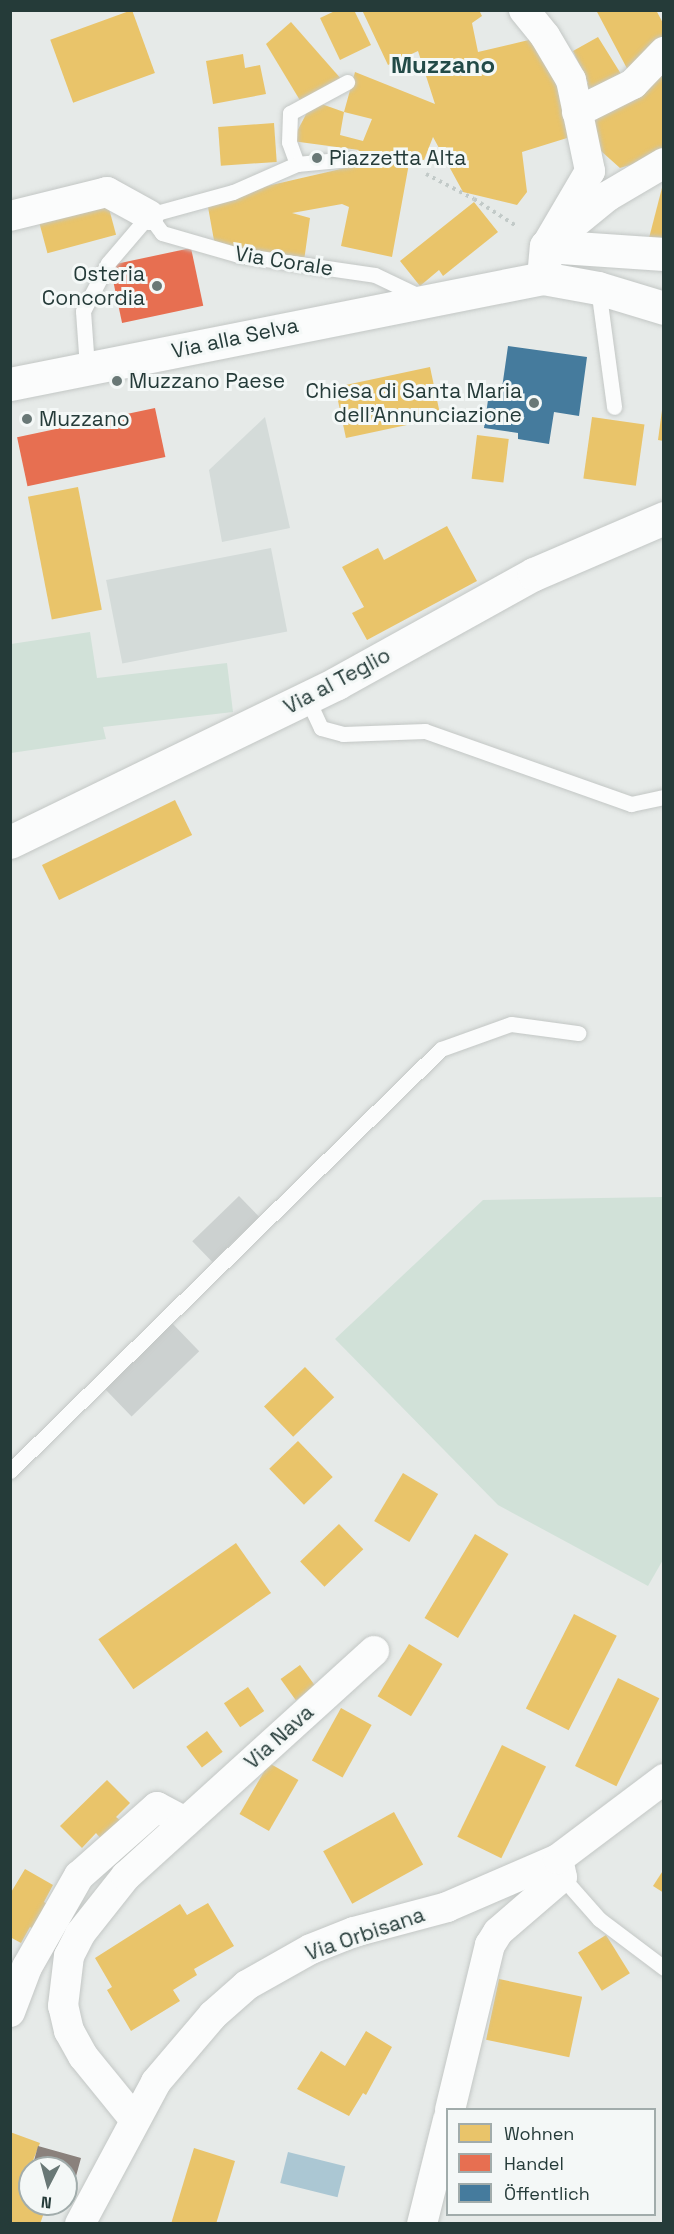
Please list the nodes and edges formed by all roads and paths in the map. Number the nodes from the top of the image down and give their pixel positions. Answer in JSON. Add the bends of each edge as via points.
{"nodes":[{"id":1,"x":524,"y":10,"type":"edge"},
{"id":2,"x":663,"y":52,"type":"edge"},
{"id":3,"x":347,"y":82,"type":"dead end"},
{"id":4,"x":577,"y":112,"type":"junction"},
{"id":5,"x":350,"y":159,"type":"dead end"},
{"id":6,"x":663,"y":163,"type":"edge"},
{"id":7,"x":297,"y":164,"type":"junction"},
{"id":8,"x":426,"y":174,"type":"dead end"},
{"id":9,"x":149,"y":215,"type":"junction"},
{"id":10,"x":10,"y":216,"type":"edge"},
{"id":11,"x":546,"y":246,"type":"junction"},
{"id":12,"x":663,"y":254,"type":"edge"},
{"id":13,"x":543,"y":278,"type":"junction"},
{"id":14,"x":598,"y":288,"type":"junction"},
{"id":15,"x":425,"y":299,"type":"junction"},
{"id":16,"x":663,"y":308,"type":"edge"},
{"id":17,"x":87,"y":367,"type":"junction"},
{"id":18,"x":10,"y":384,"type":"edge"},
{"id":19,"x":614,"y":407,"type":"dead end"},
{"id":20,"x":663,"y":518,"type":"edge"},
{"id":21,"x":307,"y":698,"type":"junction"},
{"id":22,"x":663,"y":797,"type":"edge"},
{"id":23,"x":10,"y":842,"type":"edge"},
{"id":24,"x":578,"y":1033,"type":"dead end"},
{"id":25,"x":10,"y":1471,"type":"edge"},
{"id":26,"x":374,"y":1651,"type":"dead end"},
{"id":27,"x":663,"y":1779,"type":"edge"},
{"id":28,"x":185,"y":1822,"type":"junction"},
{"id":29,"x":560,"y":1868,"type":"junction"},
{"id":30,"x":663,"y":1968,"type":"edge"},
{"id":31,"x":10,"y":2012,"type":"edge"},
{"id":32,"x":450,"y":2108,"type":"edge"},
{"id":33,"x":135,"y":2120,"type":"junction"},
{"id":34,"x":446,"y":2124,"type":"edge"},
{"id":35,"x":80,"y":2223,"type":"edge"},
{"id":36,"x":422,"y":2223,"type":"edge"}],
"edges":[{"from":1,"to":4,"type":"street","via":[[546,36],[571,80]]},
{"from":2,"to":4,"type":"street","via":[[633,84]]},
{"from":3,"to":7,"type":"lane","via":[[290,113],[289,142]]},
{"from":4,"to":11,"type":"street","via":[[590,171]]},
{"from":5,"to":7,"type":"lane"},
{"from":6,"to":11,"type":"street","via":[[608,196]]},
{"from":7,"to":9,"type":"lane","via":[[233,192]]},
{"from":8,"to":11,"type":"path","via":[[474,199]]},
{"from":9,"to":10,"type":"street","via":[[107,192]]},
{"from":9,"to":15,"type":"lane","name":"Via Corale","via":[[162,233],[238,255],[375,275]]},
{"from":9,"to":17,"type":"lane","via":[[108,263],[83,311]]},
{"from":11,"to":12,"type":"street"},
{"from":11,"to":13,"type":"street"},
{"from":13,"to":14,"type":"street"},
{"from":13,"to":15,"type":"street","name":"Via alla Selva"},
{"from":14,"to":16,"type":"street"},
{"from":14,"to":19,"type":"lane"},
{"from":15,"to":17,"type":"street","name":"Via alla Selva"},
{"from":17,"to":18,"type":"street","name":"Via alla Selva"},
{"from":20,"to":21,"type":"street","name":"Via al Teglio","via":[[534,574]]},
{"from":21,"to":22,"type":"lane","via":[[321,729],[343,734],[425,731],[631,804]]},
{"from":21,"to":23,"type":"street","name":"Via al Teglio"},
{"from":24,"to":25,"type":"lane","via":[[511,1024],[441,1049]]},
{"from":26,"to":28,"type":"street","name":"Via Nava"},
{"from":27,"to":29,"type":"street","name":"Via Orbisana"},
{"from":28,"to":31,"type":"street","via":[[157,1807],[79,1876],[27,1967]]},
{"from":28,"to":33,"type":"street","name":"Via Nava","via":[[126,1876],[81,1934],[69,1956],[64,1982],[63,2006],[69,2031],[83,2056]]},
{"from":29,"to":30,"type":"lane","via":[[599,1919]]},
{"from":29,"to":32,"type":"street","name":"Via Orbisana","via":[[494,1938]]},
{"from":29,"to":33,"type":"street","name":"Via Orbisana","via":[[447,1907],[354,1932],[274,1967],[247,1984],[213,2015],[156,2082]]},
{"from":33,"to":35,"type":"street","name":"Via Orbisana"},
{"from":34,"to":36,"type":"street"}]}
